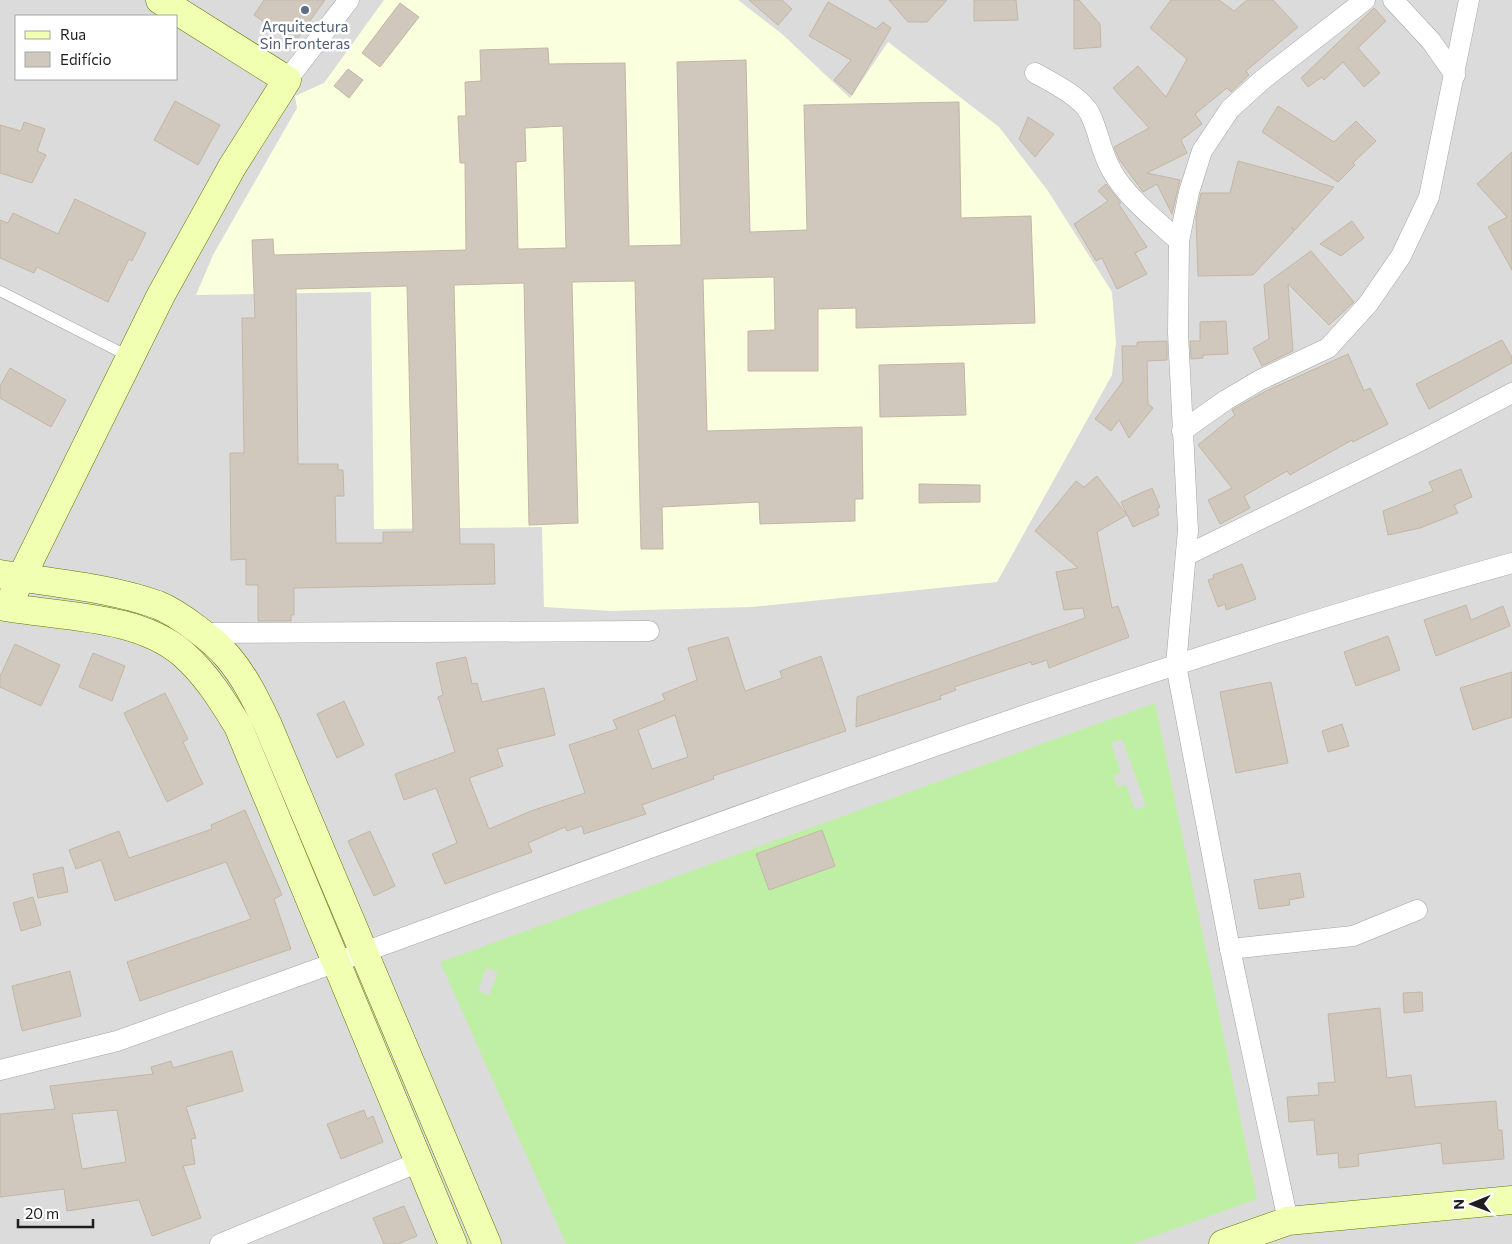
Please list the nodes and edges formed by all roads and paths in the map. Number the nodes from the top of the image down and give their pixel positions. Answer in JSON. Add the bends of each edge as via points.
{"nodes":[{"id":1,"x":160,"y":0,"type":"edge"},
{"id":2,"x":349,"y":0,"type":"edge"},
{"id":3,"x":1365,"y":0,"type":"edge"},
{"id":4,"x":1393,"y":0,"type":"edge"},
{"id":5,"x":1469,"y":0,"type":"edge"},
{"id":6,"x":1035,"y":73,"type":"dead end"},
{"id":7,"x":1455,"y":75,"type":"junction"},
{"id":8,"x":287,"y":80,"type":"junction"},
{"id":9,"x":1179,"y":241,"type":"junction"},
{"id":10,"x":0,"y":291,"type":"edge"},
{"id":11,"x":131,"y":357,"type":"junction"},
{"id":12,"x":1512,"y":393,"type":"edge"},
{"id":13,"x":1182,"y":431,"type":"junction"},
{"id":14,"x":1187,"y":555,"type":"junction"},
{"id":15,"x":1512,"y":563,"type":"edge"},
{"id":16,"x":11,"y":576,"type":"edge"},
{"id":17,"x":2,"y":610,"type":"edge"},
{"id":18,"x":649,"y":631,"type":"dead end"},
{"id":19,"x":202,"y":633,"type":"junction"},
{"id":20,"x":1176,"y":665,"type":"junction"},
{"id":21,"x":1417,"y":910,"type":"dead end"},
{"id":22,"x":1230,"y":949,"type":"junction"},
{"id":23,"x":363,"y":952,"type":"junction"},
{"id":24,"x":337,"y":962,"type":"junction"},
{"id":25,"x":0,"y":1070,"type":"edge"},
{"id":26,"x":419,"y":1162,"type":"junction"},
{"id":27,"x":1512,"y":1200,"type":"edge"},
{"id":28,"x":1288,"y":1221,"type":"junction"},
{"id":29,"x":220,"y":1244,"type":"edge"},
{"id":30,"x":453,"y":1244,"type":"edge"},
{"id":31,"x":487,"y":1244,"type":"edge"},
{"id":32,"x":1223,"y":1244,"type":"edge"}],
"edges":[{"from":1,"to":8,"type":"street"},
{"from":2,"to":8,"type":"street"},
{"from":3,"to":9,"type":"street","via":[[1230,109],[1202,151]]},
{"from":4,"to":7,"type":"street","via":[[1431,41]]},
{"from":5,"to":7,"type":"street"},
{"from":6,"to":9,"type":"street","via":[[1060,86],[1089,112],[1113,173],[1140,205]]},
{"from":7,"to":13,"type":"street","via":[[1429,197],[1401,256],[1368,304],[1328,348],[1260,380]]},
{"from":8,"to":11,"type":"street","via":[[232,167],[161,295]]},
{"from":9,"to":13,"type":"street"},
{"from":10,"to":11,"type":"lane"},
{"from":11,"to":16,"type":"street"},
{"from":12,"to":14,"type":"street"},
{"from":13,"to":14,"type":"street"},
{"from":14,"to":20,"type":"street"},
{"from":15,"to":20,"type":"street","via":[[1391,596]]},
{"from":16,"to":17,"type":"street"},
{"from":16,"to":19,"type":"street","via":[[101,591],[159,605]]},
{"from":17,"to":24,"type":"street","via":[[91,618],[142,630],[182,652],[213,685],[238,726]]},
{"from":18,"to":19,"type":"street"},
{"from":19,"to":23,"type":"street","via":[[228,656],[250,688],[316,834]]},
{"from":20,"to":22,"type":"street"},
{"from":20,"to":23,"type":"street","via":[[934,746]]},
{"from":21,"to":22,"type":"street","via":[[1353,936]]},
{"from":22,"to":28,"type":"street"},
{"from":23,"to":24,"type":"street"},
{"from":23,"to":31,"type":"street"},
{"from":24,"to":25,"type":"street","via":[[117,1041]]},
{"from":24,"to":26,"type":"street"},
{"from":26,"to":29,"type":"street"},
{"from":26,"to":30,"type":"street"},
{"from":27,"to":28,"type":"street"},
{"from":28,"to":32,"type":"street"}]}
